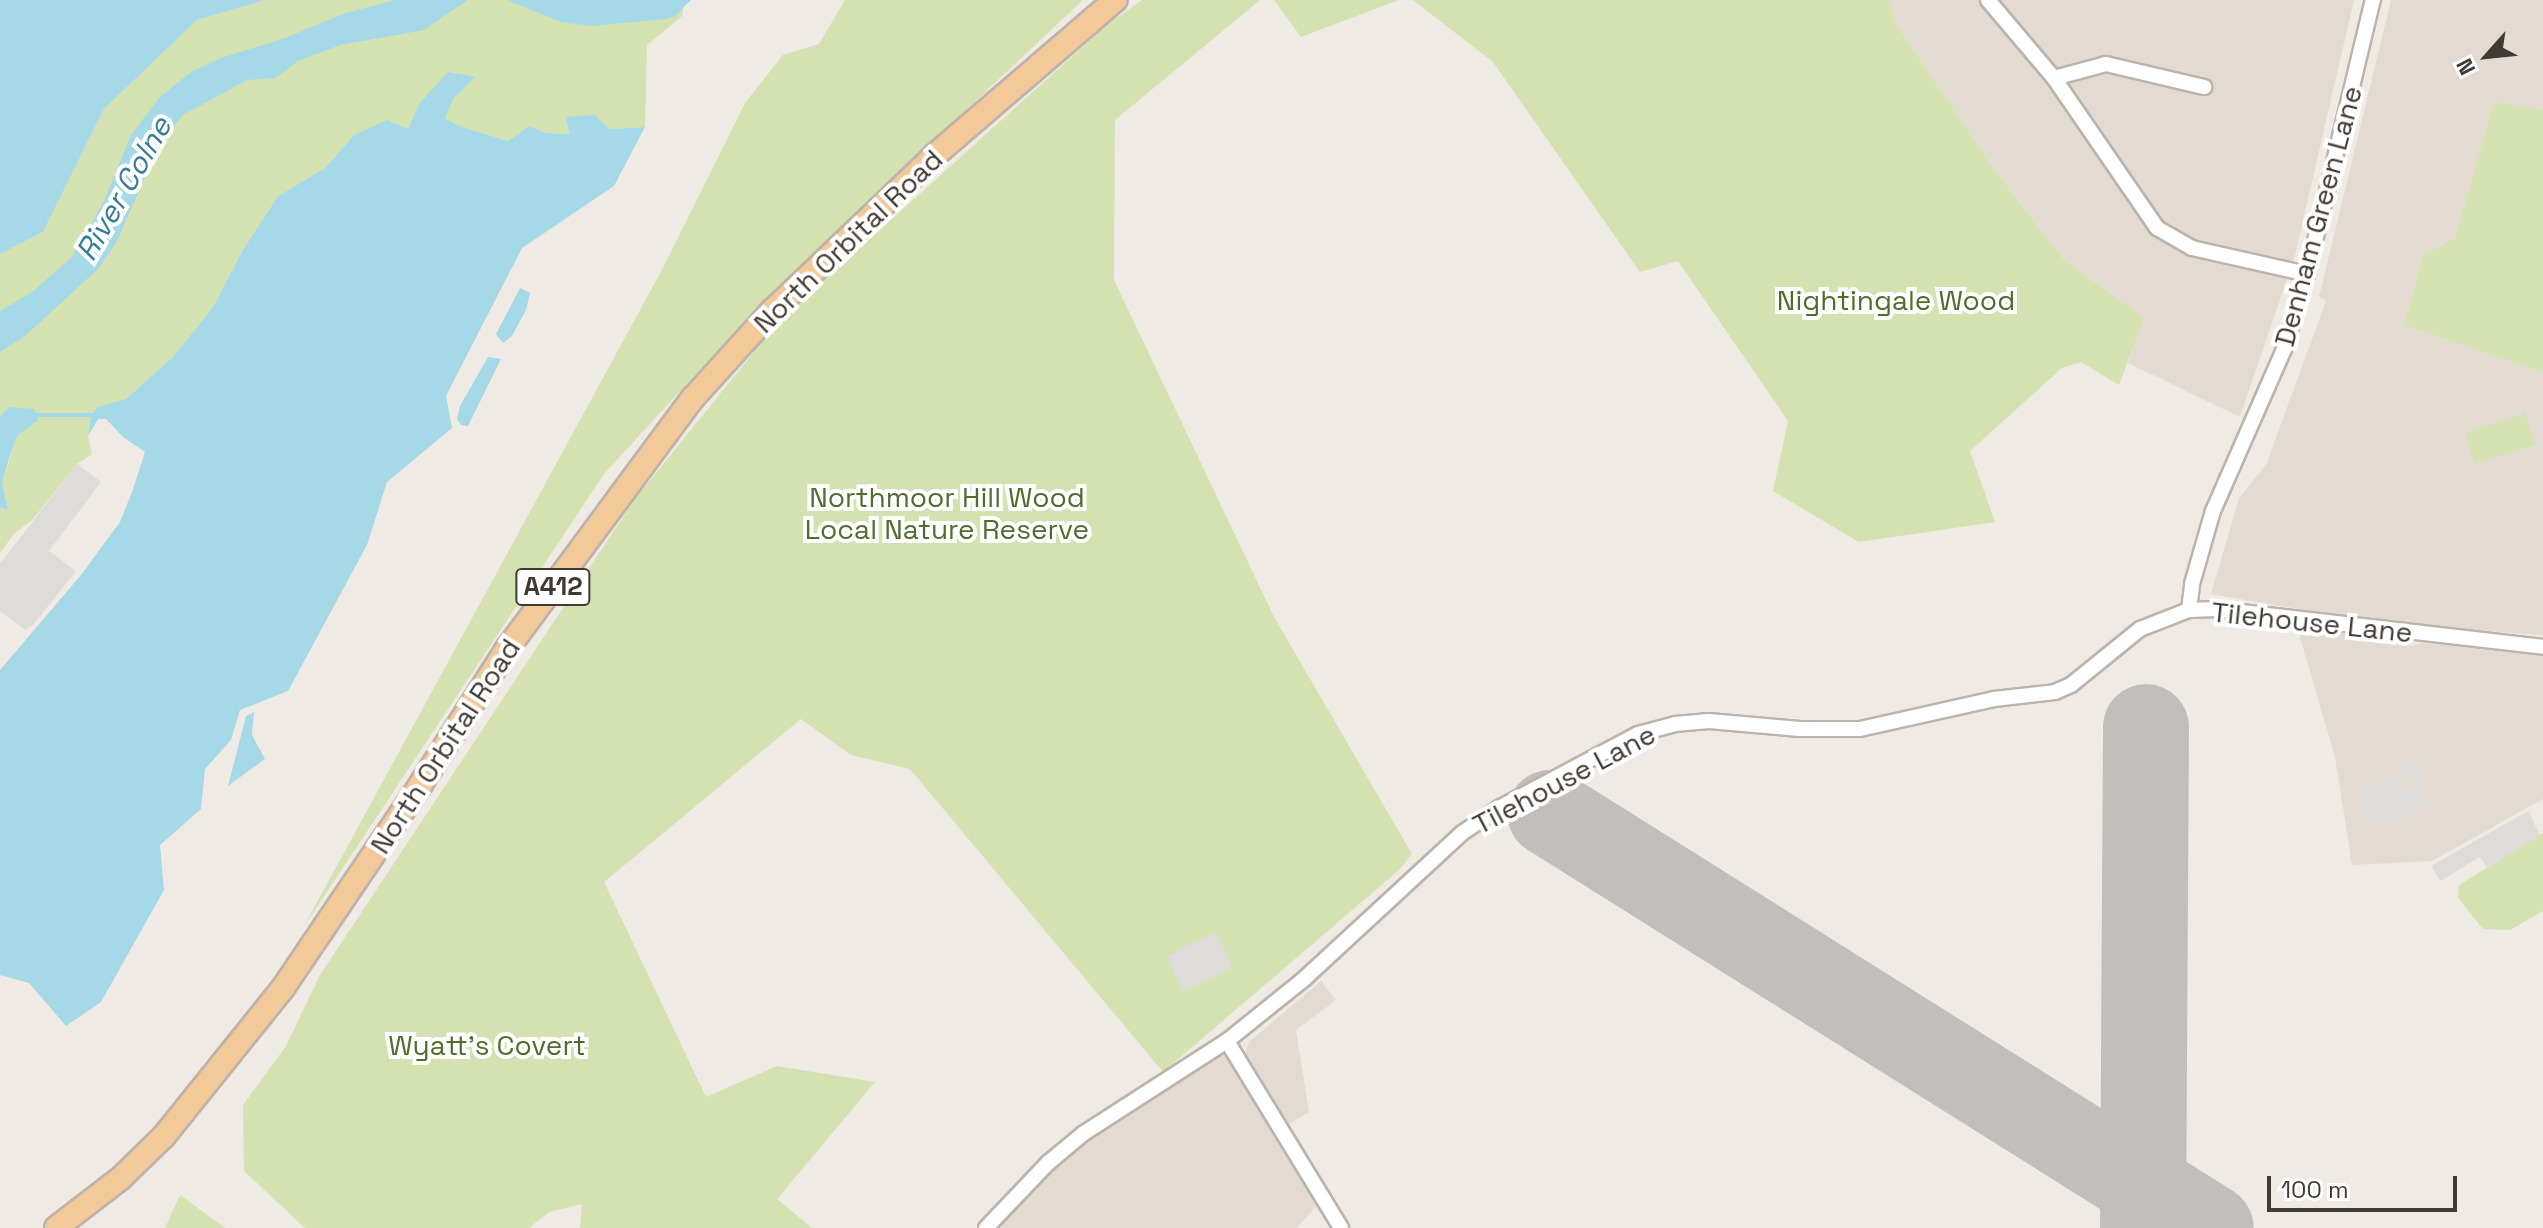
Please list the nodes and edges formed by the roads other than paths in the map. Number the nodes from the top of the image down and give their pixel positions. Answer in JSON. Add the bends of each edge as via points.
{"nodes":[{"id":1,"x":1115,"y":0,"type":"edge"},
{"id":2,"x":1988,"y":0,"type":"edge"},
{"id":3,"x":2373,"y":0,"type":"edge"},
{"id":4,"x":2054,"y":78,"type":"junction"},
{"id":5,"x":2204,"y":87,"type":"dead end"},
{"id":6,"x":2307,"y":274,"type":"junction"},
{"id":7,"x":2189,"y":610,"type":"junction"},
{"id":8,"x":2543,"y":647,"type":"edge"},
{"id":9,"x":1227,"y":1041,"type":"junction"},
{"id":10,"x":56,"y":1228,"type":"edge"},
{"id":11,"x":986,"y":1228,"type":"edge"},
{"id":12,"x":1341,"y":1228,"type":"edge"}],
"edges":[{"from":1,"to":10,"type":"main road","name":"North Orbital Road","number":"A412","via":[[935,155],[772,311],[693,398],[507,649],[274,1000],[164,1136],[121,1178]]},
{"from":2,"to":4,"type":"street"},
{"from":3,"to":6,"type":"street","name":"Denham Green Lane"},
{"from":4,"to":5,"type":"street","via":[[2106,64]]},
{"from":4,"to":6,"type":"street","via":[[2157,228],[2192,248]]},
{"from":6,"to":7,"type":"street","name":"Denham Green Lane","via":[[2285,347],[2213,511]]},
{"from":7,"to":8,"type":"street","name":"Tilehouse Lane"},
{"from":7,"to":9,"type":"street","name":"Tilehouse Lane","via":[[2140,629],[2055,692],[1994,699],[1860,729],[1709,721],[1638,734],[1462,833],[1304,979]]},
{"from":9,"to":11,"type":"street","name":"Tilehouse Lane","via":[[1084,1133]]},
{"from":9,"to":12,"type":"street"}]}
